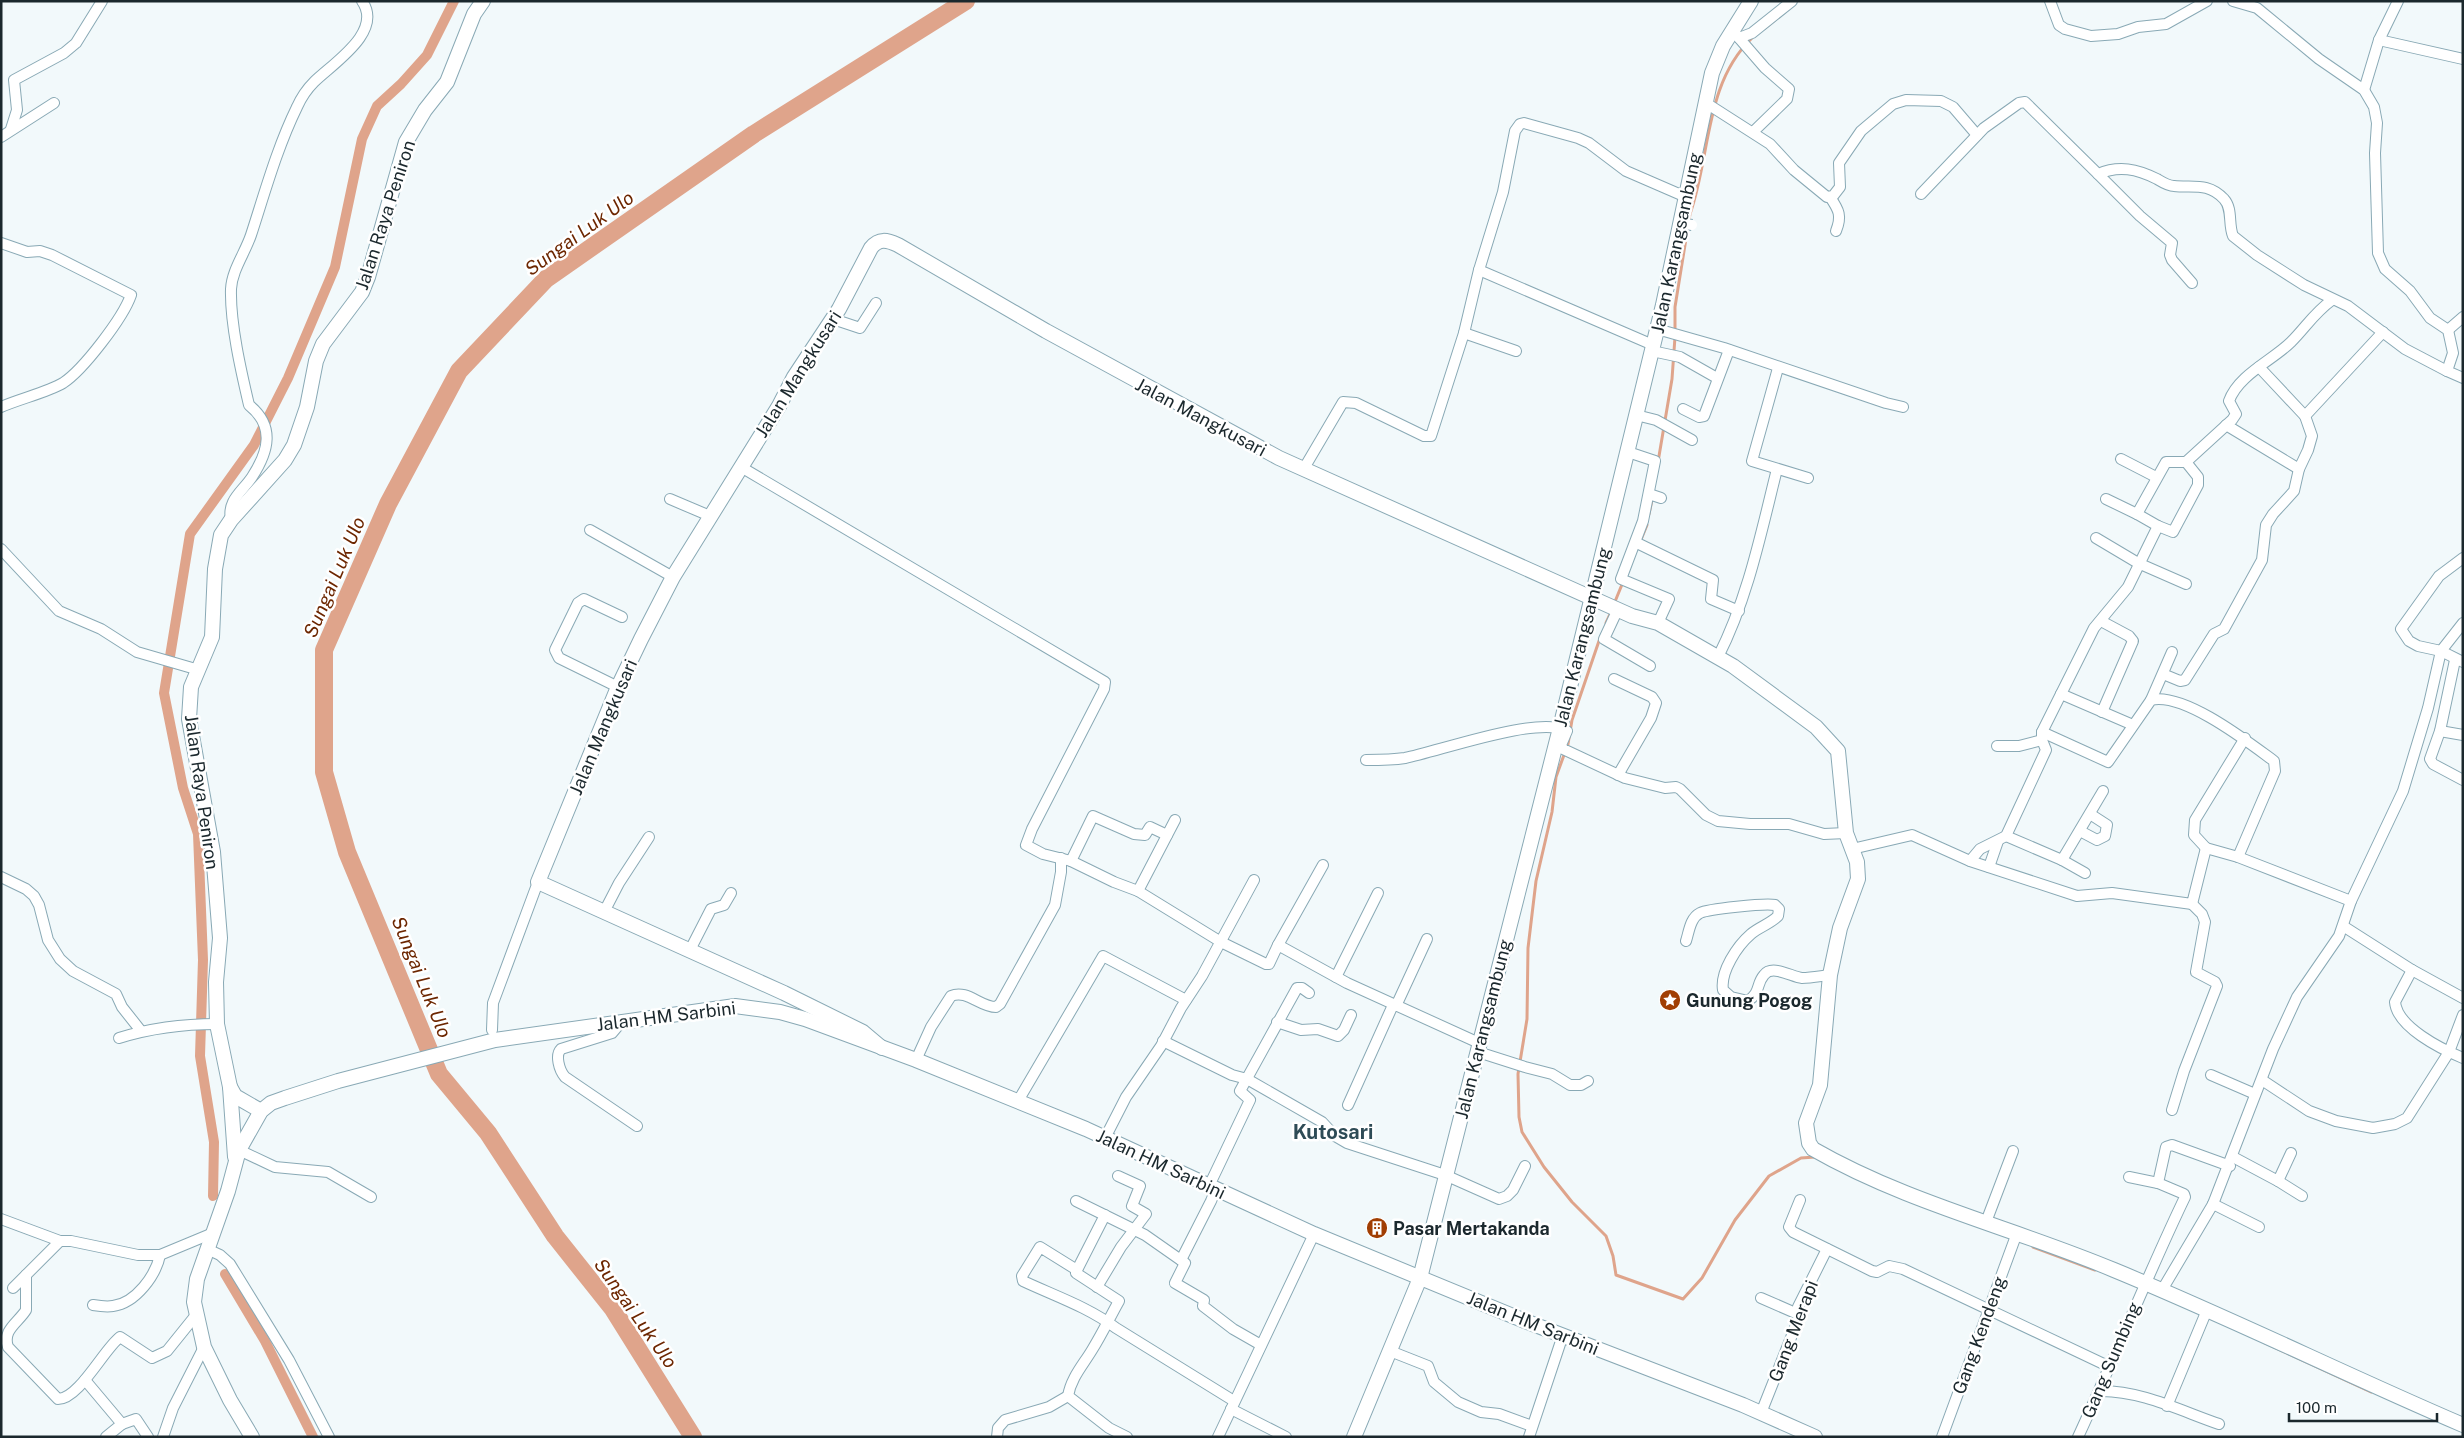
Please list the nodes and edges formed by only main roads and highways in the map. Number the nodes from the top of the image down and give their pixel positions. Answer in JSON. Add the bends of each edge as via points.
{"nodes":[{"id":1,"x":483,"y":1,"type":"edge"},
{"id":2,"x":1751,"y":1,"type":"edge"},
{"id":3,"x":1591,"y":598,"type":"junction"},
{"id":4,"x":882,"y":1048,"type":"junction"},
{"id":5,"x":230,"y":1087,"type":"junction"},
{"id":6,"x":261,"y":1111,"type":"junction"},
{"id":7,"x":236,"y":1165,"type":"junction"},
{"id":8,"x":1420,"y":1278,"type":"junction"},
{"id":9,"x":2463,"y":1424,"type":"edge"},
{"id":10,"x":252,"y":1437,"type":"edge"},
{"id":11,"x":1354,"y":1437,"type":"edge"},
{"id":12,"x":1815,"y":1437,"type":"edge"}],
"edges":[{"from":1,"to":5,"type":"main road","name":"Jalan Raya Peniron","via":[[474,14],[447,82],[406,142],[368,277],[362,292],[323,344],[294,445],[221,535],[212,637],[191,687],[189,719],[213,852],[220,938],[217,1024]]},
{"from":2,"to":3,"type":"main road","name":"Jalan Karangsambung","via":[[1740,39],[1715,64],[1686,197],[1664,331],[1653,348]]},
{"from":3,"to":4,"type":"main road","name":"Jalan Mangkusari","via":[[1303,470],[1166,399],[892,242],[879,241],[672,577],[618,687],[538,882],[849,1024]]},
{"from":3,"to":8,"type":"main road","name":"Jalan Karangsambung"},
{"from":3,"to":9,"type":"main road","name":"Jalan Mangkusari","via":[[1632,616],[1658,623],[1718,657],[1816,727],[1838,751],[1846,833],[1857,862],[1858,879],[1840,928],[1830,975],[1820,1085],[1806,1123],[1813,1149],[1872,1181],[1986,1222],[2015,1237],[2116,1270],[2142,1289],[2162,1290],[2360,1381]]},
{"from":4,"to":6,"type":"main road","name":"Jalan HM Sarbini","via":[[805,1019],[757,1008],[712,1008],[484,1042],[338,1081],[271,1103]]},
{"from":4,"to":8,"type":"main road","name":"Jalan HM Sarbini","via":[[1105,1138],[1314,1234]]},
{"from":5,"to":6,"type":"main road","via":[[236,1096]]},
{"from":5,"to":7,"type":"main road","name":"Jalan Raya Peniron"},
{"from":6,"to":7,"type":"main road","via":[[239,1150]]},
{"from":7,"to":10,"type":"main road","via":[[197,1279],[194,1302],[204,1347]]},
{"from":8,"to":11,"type":"main road","name":"Jalan Karangsambung"},
{"from":8,"to":12,"type":"main road","name":"Jalan HM Sarbini"}]}
